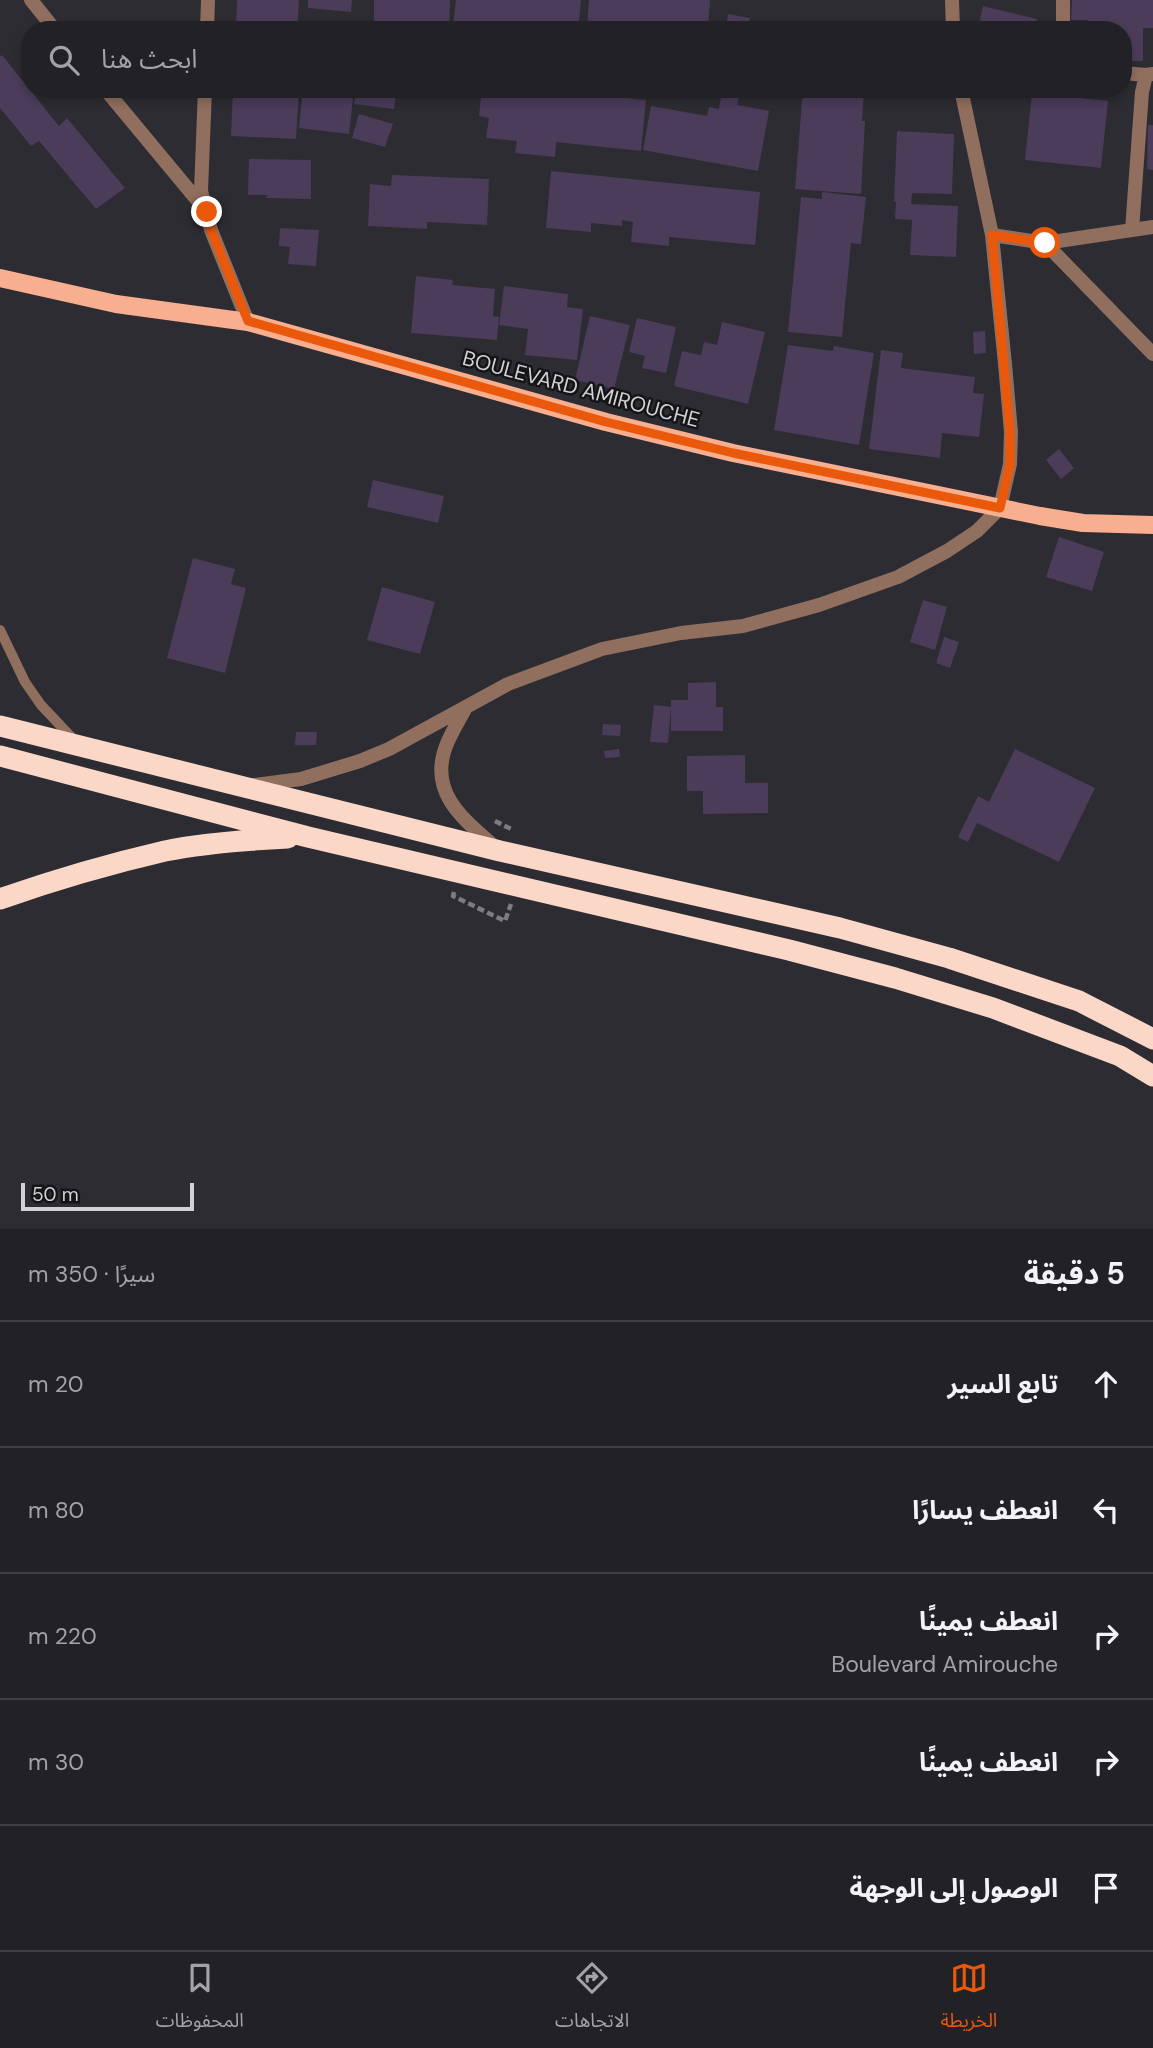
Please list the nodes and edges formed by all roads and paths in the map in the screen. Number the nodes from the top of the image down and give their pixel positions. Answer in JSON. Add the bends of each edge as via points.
{"nodes":[{"id":1,"x":31,"y":0,"type":"edge"},
{"id":2,"x":208,"y":0,"type":"edge"},
{"id":3,"x":952,"y":0,"type":"edge"},
{"id":4,"x":1063,"y":0,"type":"edge"},
{"id":5,"x":48,"y":21,"type":"edge"},
{"id":6,"x":207,"y":21,"type":"edge"},
{"id":7,"x":953,"y":21,"type":"edge"},
{"id":8,"x":1063,"y":21,"type":"edge"},
{"id":9,"x":1132,"y":73,"type":"edge"},
{"id":10,"x":1150,"y":74,"type":"edge"},
{"id":11,"x":112,"y":98,"type":"edge"},
{"id":12,"x":205,"y":98,"type":"edge"},
{"id":13,"x":963,"y":98,"type":"edge"},
{"id":14,"x":207,"y":212,"type":"junction"},
{"id":15,"x":1153,"y":227,"type":"edge"},
{"id":16,"x":1132,"y":230,"type":"junction"},
{"id":17,"x":992,"y":235,"type":"junction"},
{"id":18,"x":1045,"y":243,"type":"junction"},
{"id":19,"x":0,"y":278,"type":"edge"},
{"id":20,"x":248,"y":321,"type":"junction"},
{"id":21,"x":1153,"y":354,"type":"edge"},
{"id":22,"x":1000,"y":508,"type":"junction"},
{"id":23,"x":1153,"y":525,"type":"edge"},
{"id":24,"x":0,"y":630,"type":"edge"},
{"id":25,"x":466,"y":707,"type":"junction"},
{"id":26,"x":0,"y":726,"type":"edge"},
{"id":27,"x":82,"y":748,"type":"junction"},
{"id":28,"x":0,"y":756,"type":"edge"},
{"id":29,"x":239,"y":786,"type":"junction"},
{"id":30,"x":489,"y":818,"type":"dead end"},
{"id":31,"x":521,"y":834,"type":"dead end"},
{"id":32,"x":308,"y":836,"type":"junction"},
{"id":33,"x":500,"y":851,"type":"junction"},
{"id":34,"x":453,"y":896,"type":"dead end"},
{"id":35,"x":0,"y":899,"type":"edge"},
{"id":36,"x":505,"y":920,"type":"dead end"},
{"id":37,"x":1153,"y":1039,"type":"edge"},
{"id":38,"x":1153,"y":1076,"type":"edge"}],
"edges":[{"from":1,"to":5,"type":"street"},
{"from":2,"to":6,"type":"street"},
{"from":3,"to":7,"type":"street"},
{"from":4,"to":8,"type":"street"},
{"from":9,"to":10,"type":"street"},
{"from":10,"to":16,"type":"street","via":[[1142,92]]},
{"from":11,"to":14,"type":"street"},
{"from":12,"to":14,"type":"street","via":[[201,191]]},
{"from":13,"to":17,"type":"street"},
{"from":14,"to":20,"type":"street"},
{"from":15,"to":16,"type":"street"},
{"from":16,"to":18,"type":"street"},
{"from":17,"to":18,"type":"street"},
{"from":17,"to":22,"type":"street","via":[[1010,432],[1010,464]]},
{"from":18,"to":21,"type":"street"},
{"from":19,"to":20,"type":"main road","name":"BOULEVARD AMIROUCHE","via":[[116,304]]},
{"from":20,"to":22,"type":"main road","name":"BOULEVARD AMIROUCHE","via":[[606,422]]},
{"from":22,"to":23,"type":"main road","name":"BOULEVARD AMIROUCHE","via":[[1083,523]]},
{"from":22,"to":25,"type":"street","via":[[977,531],[898,577],[743,626],[602,649],[508,684]]},
{"from":24,"to":27,"type":"lane","via":[[25,682]]},
{"from":25,"to":29,"type":"street","via":[[388,749],[341,768],[301,779]]},
{"from":25,"to":33,"type":"street","via":[[444,750],[442,781],[454,810]]},
{"from":26,"to":27,"type":"highway"},
{"from":27,"to":29,"type":"highway"},
{"from":28,"to":32,"type":"highway"},
{"from":29,"to":33,"type":"highway"},
{"from":30,"to":31,"type":"path"},
{"from":32,"to":35,"type":"highway","via":[[167,851]]},
{"from":32,"to":38,"type":"highway","via":[[895,978],[993,1007],[1120,1056]]},
{"from":33,"to":37,"type":"highway","via":[[840,928],[949,958],[1079,1001]]},
{"from":34,"to":36,"type":"path"}]}
